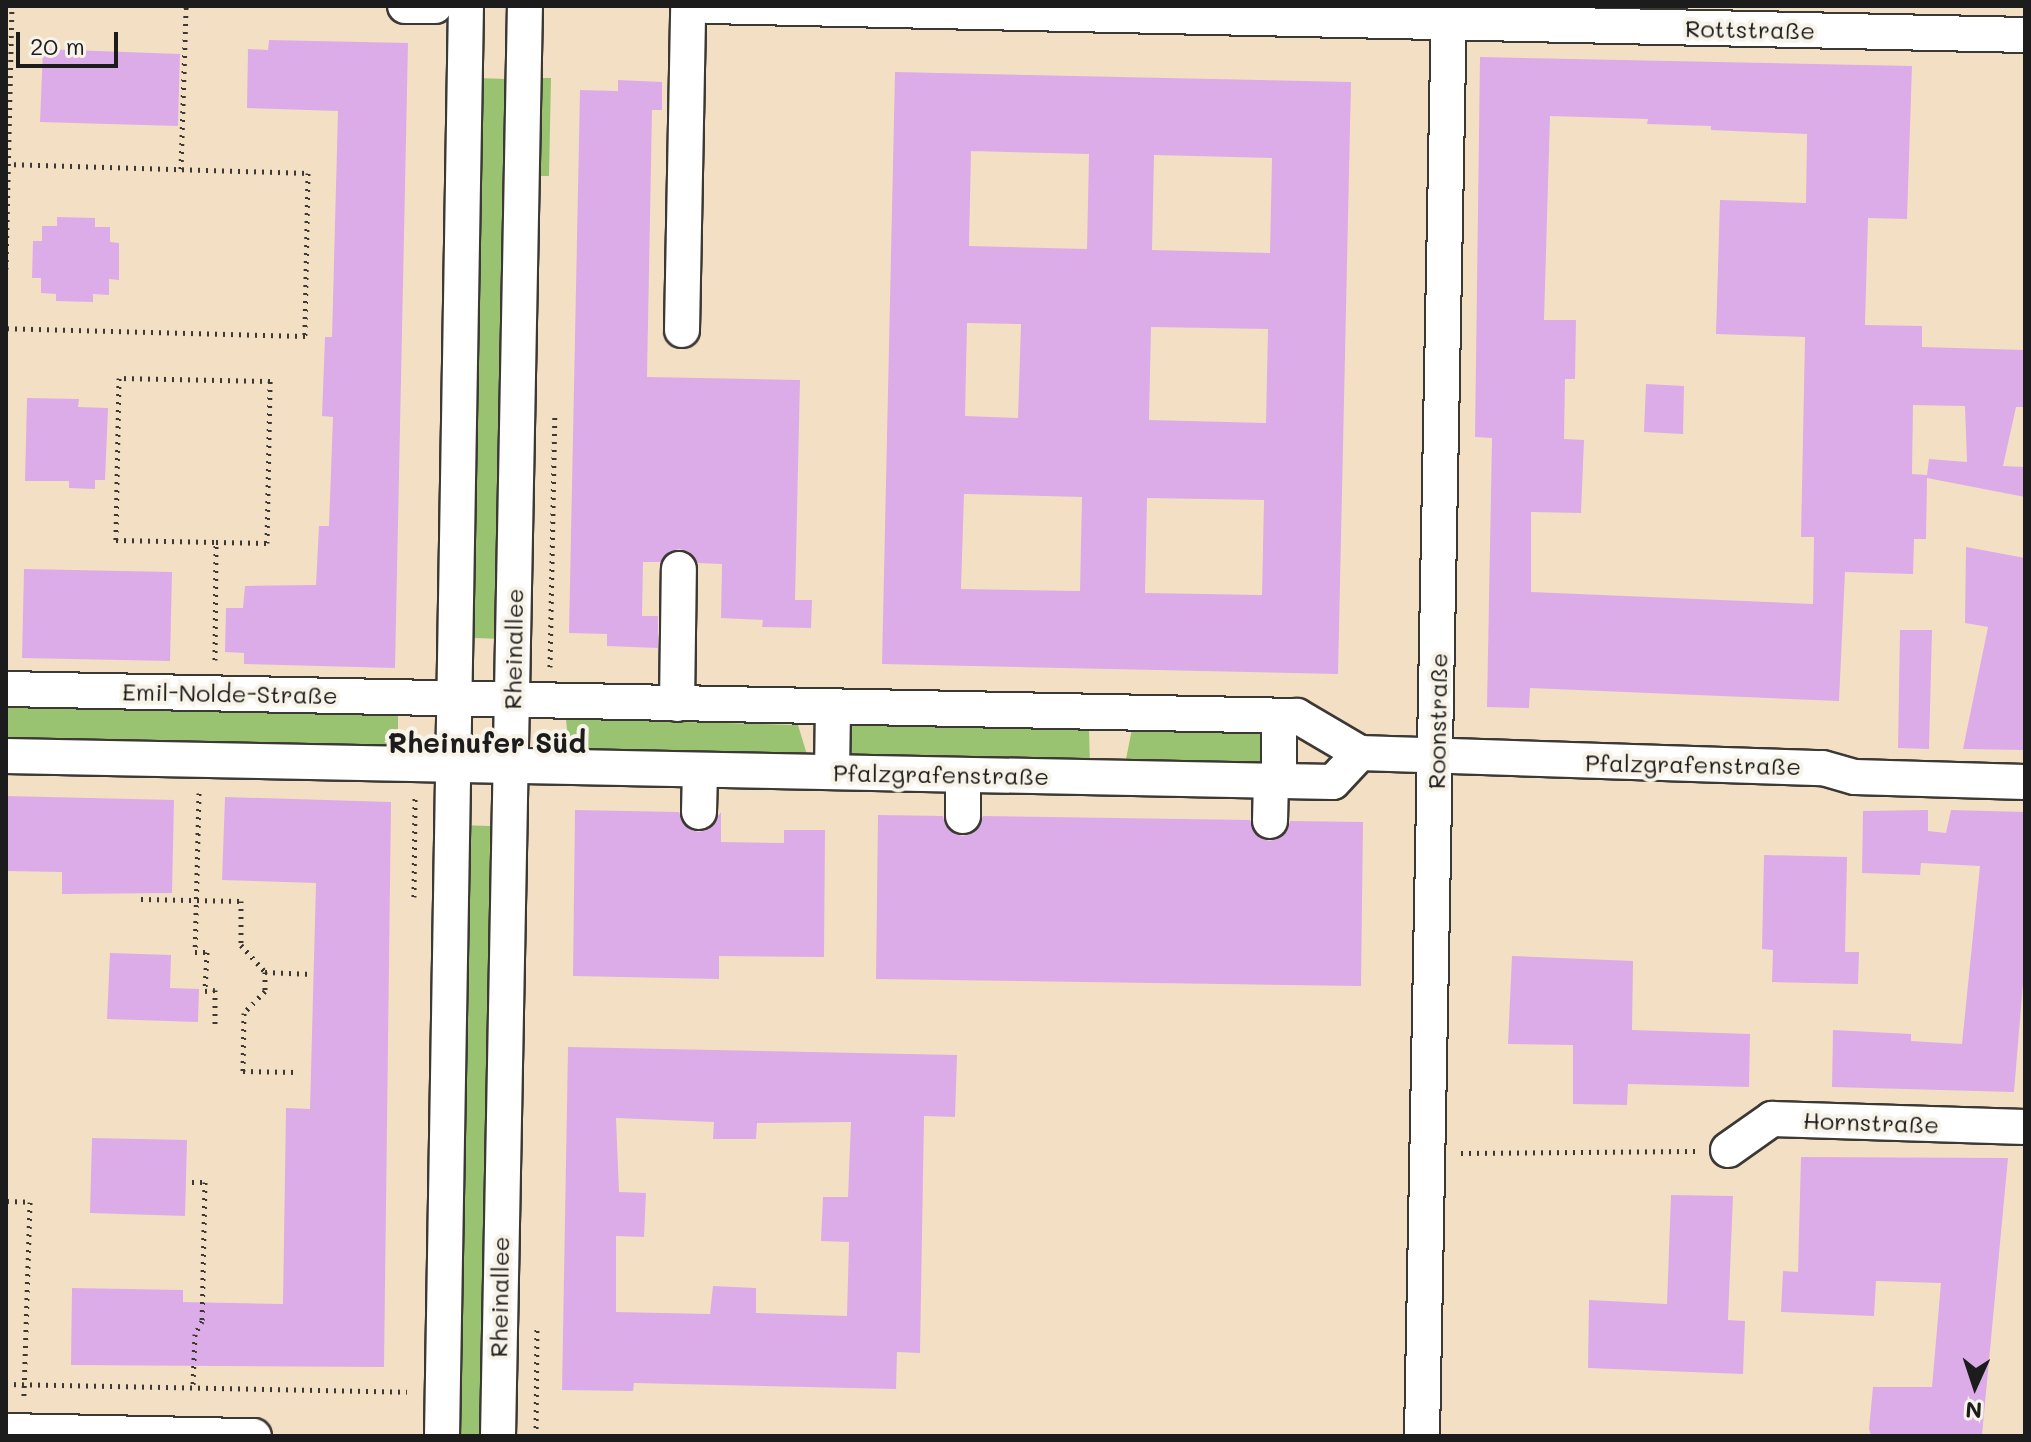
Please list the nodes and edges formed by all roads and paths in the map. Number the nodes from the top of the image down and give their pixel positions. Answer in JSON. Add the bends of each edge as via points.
{"nodes":[{"id":1,"x":12,"y":6,"type":"edge"},
{"id":2,"x":186,"y":6,"type":"edge"},
{"id":3,"x":405,"y":6,"type":"edge"},
{"id":4,"x":435,"y":6,"type":"edge"},
{"id":5,"x":466,"y":6,"type":"edge"},
{"id":6,"x":525,"y":6,"type":"edge"},
{"id":7,"x":688,"y":6,"type":"edge"},
{"id":8,"x":708,"y":6,"type":"edge"},
{"id":9,"x":866,"y":8,"type":"edge"},
{"id":10,"x":1448,"y":14,"type":"edge"},
{"id":11,"x":2025,"y":35,"type":"edge"},
{"id":12,"x":7,"y":164,"type":"edge"},
{"id":13,"x":181,"y":169,"type":"junction"},
{"id":14,"x":6,"y":269,"type":"edge"},
{"id":15,"x":6,"y":328,"type":"edge"},
{"id":16,"x":682,"y":330,"type":"dead end"},
{"id":17,"x":216,"y":542,"type":"junction"},
{"id":18,"x":679,"y":569,"type":"dead end"},
{"id":19,"x":6,"y":689,"type":"edge"},
{"id":20,"x":214,"y":693,"type":"junction"},
{"id":21,"x":454,"y":697,"type":"junction"},
{"id":22,"x":512,"y":700,"type":"junction"},
{"id":23,"x":677,"y":704,"type":"junction"},
{"id":24,"x":833,"y":707,"type":"junction"},
{"id":25,"x":1279,"y":716,"type":"junction"},
{"id":26,"x":1360,"y":753,"type":"junction"},
{"id":27,"x":1436,"y":754,"type":"junction"},
{"id":28,"x":6,"y":756,"type":"edge"},
{"id":29,"x":200,"y":760,"type":"junction"},
{"id":30,"x":453,"y":764,"type":"junction"},
{"id":31,"x":510,"y":766,"type":"junction"},
{"id":32,"x":700,"y":770,"type":"junction"},
{"id":33,"x":832,"y":772,"type":"junction"},
{"id":34,"x":963,"y":775,"type":"junction"},
{"id":35,"x":1271,"y":781,"type":"junction"},
{"id":36,"x":2025,"y":782,"type":"edge"},
{"id":37,"x":699,"y":812,"type":"dead end"},
{"id":38,"x":963,"y":816,"type":"dead end"},
{"id":39,"x":1270,"y":821,"type":"dead end"},
{"id":40,"x":141,"y":899,"type":"dead end"},
{"id":41,"x":196,"y":900,"type":"junction"},
{"id":42,"x":265,"y":972,"type":"junction"},
{"id":43,"x":312,"y":974,"type":"dead end"},
{"id":44,"x":215,"y":1025,"type":"dead end"},
{"id":45,"x":297,"y":1072,"type":"dead end"},
{"id":46,"x":2025,"y":1127,"type":"edge"},
{"id":47,"x":1728,"y":1150,"type":"joint"},
{"id":48,"x":1484,"y":1154,"type":"dead end"},
{"id":49,"x":192,"y":1182,"type":"dead end"},
{"id":50,"x":7,"y":1201,"type":"edge"},
{"id":51,"x":6,"y":1384,"type":"edge"},
{"id":52,"x":26,"y":1385,"type":"junction"},
{"id":53,"x":193,"y":1387,"type":"junction"},
{"id":54,"x":407,"y":1392,"type":"dead end"},
{"id":55,"x":13,"y":1431,"type":"edge"},
{"id":56,"x":254,"y":1436,"type":"edge"},
{"id":57,"x":442,"y":1436,"type":"edge"},
{"id":58,"x":498,"y":1436,"type":"edge"},
{"id":59,"x":1422,"y":1436,"type":"edge"}],
"edges":[{"from":1,"to":12,"type":"path"},
{"from":2,"to":13,"type":"path"},
{"from":3,"to":4,"type":"street"},
{"from":5,"to":21,"type":"street"},
{"from":6,"to":22,"type":"street","name":"Rheinallee"},
{"from":7,"to":16,"type":"street"},
{"from":8,"to":9,"type":"street","name":"Rottstraße"},
{"from":9,"to":10,"type":"street","name":"Rottstraße"},
{"from":10,"to":11,"type":"street","name":"Rottstraße"},
{"from":10,"to":27,"type":"street","name":"Roonstraße"},
{"from":12,"to":13,"type":"path"},
{"from":12,"to":14,"type":"path"},
{"from":13,"to":15,"type":"path","via":[[308,173],[305,336]]},
{"from":17,"to":17,"type":"path","via":[[267,543],[270,381],[119,378],[116,540]]},
{"from":17,"to":20,"type":"path"},
{"from":18,"to":23,"type":"street"},
{"from":19,"to":20,"type":"street","name":"Emil-Nolde-Straße"},
{"from":20,"to":21,"type":"street","name":"Emil-Nolde-Straße"},
{"from":21,"to":22,"type":"street","name":"Emil-Nolde-Straße"},
{"from":21,"to":30,"type":"street"},
{"from":22,"to":23,"type":"street","name":"Pfalzgrafenstraße"},
{"from":22,"to":31,"type":"street","name":"Rheinallee"},
{"from":23,"to":24,"type":"street","name":"Pfalzgrafenstraße"},
{"from":24,"to":25,"type":"street","name":"Pfalzgrafenstraße"},
{"from":24,"to":33,"type":"street"},
{"from":25,"to":26,"type":"street","name":"Pfalzgrafenstraße","via":[[1297,716]]},
{"from":25,"to":35,"type":"street","via":[[1279,769]]},
{"from":26,"to":27,"type":"street","name":"Pfalzgrafenstraße"},
{"from":26,"to":35,"type":"street","name":"Pfalzgrafenstraße","via":[[1333,782]]},
{"from":27,"to":36,"type":"street","name":"Pfalzgrafenstraße","via":[[1823,768],[1855,777]]},
{"from":27,"to":59,"type":"street","name":"Roonstraße"},
{"from":28,"to":29,"type":"street"},
{"from":29,"to":30,"type":"street"},
{"from":29,"to":41,"type":"path"},
{"from":30,"to":31,"type":"street","name":"Pfalzgrafenstraße"},
{"from":30,"to":57,"type":"street"},
{"from":31,"to":32,"type":"street","name":"Pfalzgrafenstraße"},
{"from":31,"to":58,"type":"street","name":"Rheinallee"},
{"from":32,"to":33,"type":"street","name":"Pfalzgrafenstraße"},
{"from":32,"to":37,"type":"street"},
{"from":33,"to":34,"type":"street","name":"Pfalzgrafenstraße"},
{"from":34,"to":35,"type":"street","name":"Pfalzgrafenstraße"},
{"from":34,"to":38,"type":"street"},
{"from":35,"to":39,"type":"street"},
{"from":40,"to":41,"type":"path"},
{"from":41,"to":42,"type":"path","via":[[241,901],[241,945]]},
{"from":41,"to":44,"type":"path","via":[[195,952],[207,952],[205,991],[215,990]]},
{"from":42,"to":43,"type":"path"},
{"from":42,"to":45,"type":"path","via":[[265,991],[244,1013],[243,1071]]},
{"from":46,"to":47,"type":"street","name":"Hornstraße","via":[[1772,1119]]},
{"from":47,"to":48,"type":"path"},
{"from":49,"to":53,"type":"path","via":[[205,1182],[202,1321],[195,1334]]},
{"from":50,"to":52,"type":"path","via":[[30,1202]]},
{"from":51,"to":52,"type":"path"},
{"from":52,"to":53,"type":"path"},
{"from":52,"to":55,"type":"path"},
{"from":53,"to":54,"type":"path"},
{"from":55,"to":56,"type":"street"}]}
